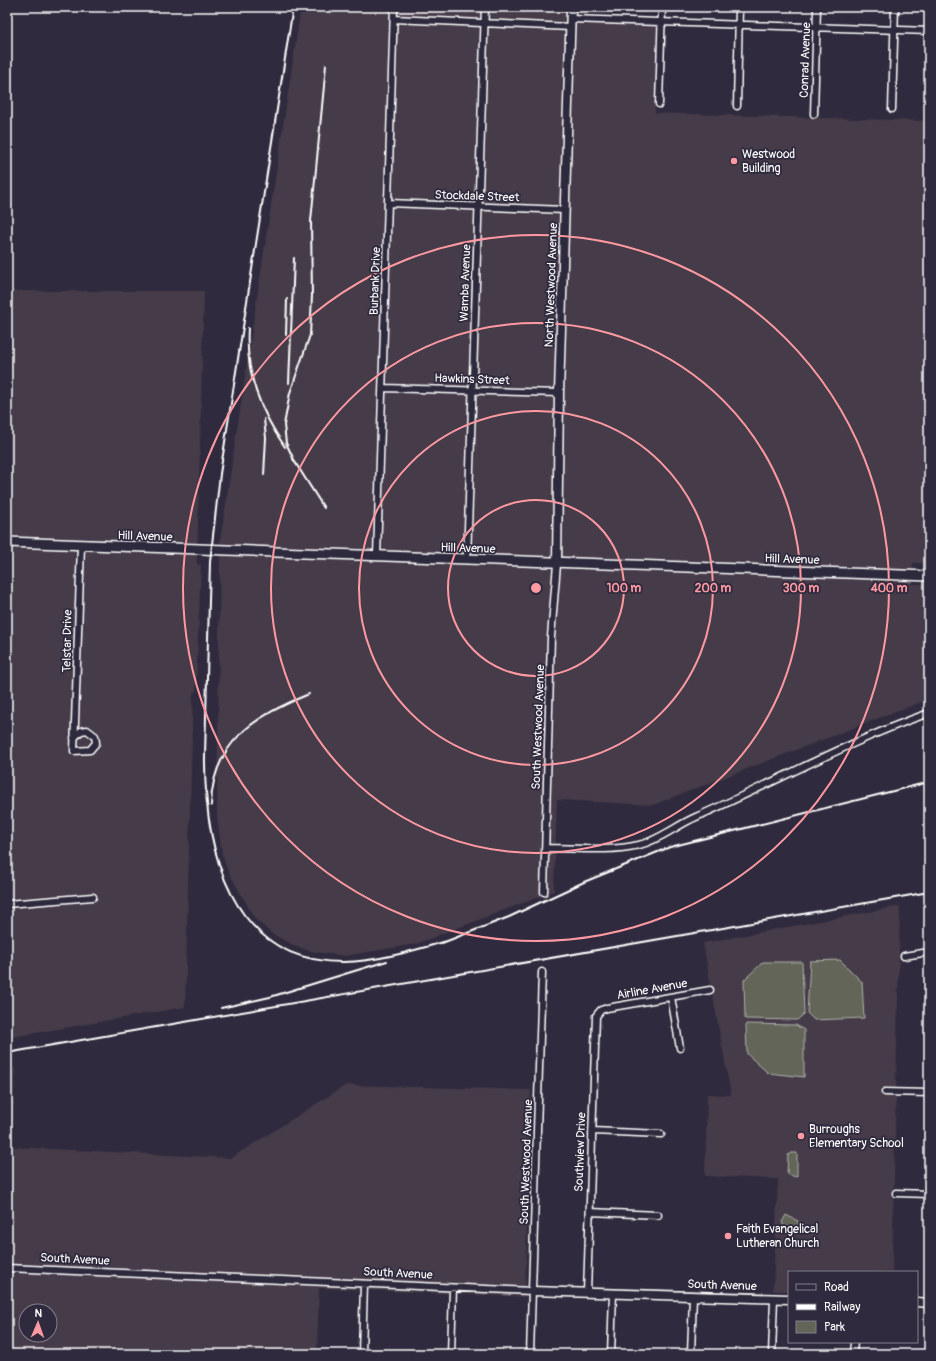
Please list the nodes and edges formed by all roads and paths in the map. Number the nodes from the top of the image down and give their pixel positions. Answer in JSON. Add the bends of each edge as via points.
{"nodes":[{"id":1,"x":394,"y":7,"type":"edge"},
{"id":2,"x":485,"y":7,"type":"edge"},
{"id":3,"x":572,"y":7,"type":"edge"},
{"id":4,"x":662,"y":7,"type":"edge"},
{"id":5,"x":739,"y":7,"type":"edge"},
{"id":6,"x":817,"y":7,"type":"edge"},
{"id":7,"x":896,"y":7,"type":"edge"},
{"id":8,"x":394,"y":19,"type":"junction"},
{"id":9,"x":662,"y":22,"type":"junction"},
{"id":10,"x":484,"y":23,"type":"junction"},
{"id":11,"x":571,"y":23,"type":"junction"},
{"id":12,"x":738,"y":25,"type":"junction"},
{"id":13,"x":817,"y":27,"type":"junction"},
{"id":14,"x":895,"y":30,"type":"junction"},
{"id":15,"x":929,"y":31,"type":"edge"},
{"id":16,"x":659,"y":104,"type":"dead end"},
{"id":17,"x":737,"y":106,"type":"dead end"},
{"id":18,"x":892,"y":109,"type":"dead end"},
{"id":19,"x":814,"y":114,"type":"dead end"},
{"id":20,"x":389,"y":203,"type":"junction"},
{"id":21,"x":478,"y":207,"type":"junction"},
{"id":22,"x":565,"y":210,"type":"junction"},
{"id":23,"x":383,"y":388,"type":"junction"},
{"id":24,"x":473,"y":390,"type":"junction"},
{"id":25,"x":559,"y":393,"type":"junction"},
{"id":26,"x":7,"y":542,"type":"edge"},
{"id":27,"x":81,"y":545,"type":"junction"},
{"id":28,"x":377,"y":556,"type":"junction"},
{"id":29,"x":467,"y":560,"type":"junction"},
{"id":30,"x":557,"y":564,"type":"junction"},
{"id":31,"x":929,"y":576,"type":"edge"},
{"id":32,"x":929,"y":713,"type":"edge"},
{"id":33,"x":74,"y":738,"type":"dead end"},
{"id":34,"x":545,"y":848,"type":"junction"},
{"id":35,"x":544,"y":892,"type":"dead end"},
{"id":36,"x":93,"y":897,"type":"dead end"},
{"id":37,"x":7,"y":904,"type":"edge"},
{"id":38,"x":929,"y":952,"type":"edge"},
{"id":39,"x":904,"y":956,"type":"dead end"},
{"id":40,"x":542,"y":972,"type":"dead end"},
{"id":41,"x":710,"y":990,"type":"dead end"},
{"id":42,"x":671,"y":997,"type":"junction"},
{"id":43,"x":598,"y":1013,"type":"joint"},
{"id":44,"x":680,"y":1048,"type":"dead end"},
{"id":45,"x":885,"y":1092,"type":"dead end"},
{"id":46,"x":929,"y":1093,"type":"edge"},
{"id":47,"x":592,"y":1131,"type":"junction"},
{"id":48,"x":661,"y":1134,"type":"dead end"},
{"id":49,"x":896,"y":1193,"type":"dead end"},
{"id":50,"x":929,"y":1194,"type":"edge"},
{"id":51,"x":590,"y":1212,"type":"junction"},
{"id":52,"x":658,"y":1215,"type":"dead end"},
{"id":53,"x":7,"y":1268,"type":"edge"},
{"id":54,"x":364,"y":1284,"type":"junction"},
{"id":55,"x":453,"y":1288,"type":"junction"},
{"id":56,"x":532,"y":1291,"type":"junction"},
{"id":57,"x":587,"y":1293,"type":"junction"},
{"id":58,"x":613,"y":1294,"type":"junction"},
{"id":59,"x":693,"y":1296,"type":"junction"},
{"id":60,"x":774,"y":1298,"type":"junction"},
{"id":61,"x":788,"y":1299,"type":"edge"},
{"id":62,"x":918,"y":1302,"type":"edge"},
{"id":63,"x":929,"y":1303,"type":"edge"},
{"id":64,"x":854,"y":1343,"type":"edge"},
{"id":65,"x":362,"y":1354,"type":"edge"},
{"id":66,"x":451,"y":1354,"type":"edge"},
{"id":67,"x":530,"y":1354,"type":"edge"},
{"id":68,"x":611,"y":1354,"type":"edge"},
{"id":69,"x":691,"y":1354,"type":"edge"},
{"id":70,"x":772,"y":1354,"type":"edge"},
{"id":71,"x":853,"y":1354,"type":"edge"}],
"edges":[{"from":1,"to":8,"type":"street","name":"Burbank Drive"},
{"from":2,"to":10,"type":"street","name":"Wamba Avenue"},
{"from":3,"to":11,"type":"street","name":"North Westwood Avenue"},
{"from":4,"to":9,"type":"street"},
{"from":5,"to":12,"type":"street"},
{"from":6,"to":13,"type":"street","name":"Conrad Avenue"},
{"from":7,"to":14,"type":"street"},
{"from":8,"to":10,"type":"street"},
{"from":8,"to":20,"type":"street","name":"Burbank Drive"},
{"from":9,"to":11,"type":"street"},
{"from":9,"to":12,"type":"street"},
{"from":9,"to":16,"type":"street"},
{"from":10,"to":11,"type":"street"},
{"from":10,"to":21,"type":"street","name":"Wamba Avenue"},
{"from":11,"to":22,"type":"street","name":"North Westwood Avenue"},
{"from":12,"to":13,"type":"street"},
{"from":12,"to":17,"type":"street"},
{"from":13,"to":14,"type":"street"},
{"from":13,"to":19,"type":"street","name":"Conrad Avenue"},
{"from":14,"to":15,"type":"street"},
{"from":14,"to":18,"type":"street"},
{"from":20,"to":21,"type":"street","name":"Stockdale Street"},
{"from":20,"to":23,"type":"street","name":"Burbank Drive"},
{"from":21,"to":22,"type":"street","name":"Stockdale Street"},
{"from":21,"to":24,"type":"street","name":"Wamba Avenue"},
{"from":22,"to":25,"type":"street","name":"North Westwood Avenue"},
{"from":23,"to":24,"type":"street","name":"Hawkins Street"},
{"from":23,"to":28,"type":"street","name":"Burbank Drive"},
{"from":24,"to":25,"type":"street","name":"Hawkins Street"},
{"from":24,"to":29,"type":"street","name":"Wamba Avenue"},
{"from":25,"to":30,"type":"street","name":"North Westwood Avenue"},
{"from":26,"to":27,"type":"main road","name":"Hill Avenue"},
{"from":27,"to":28,"type":"main road","name":"Hill Avenue"},
{"from":27,"to":33,"type":"street","name":"Telstar Drive"},
{"from":28,"to":29,"type":"main road","name":"Hill Avenue"},
{"from":29,"to":30,"type":"main road","name":"Hill Avenue"},
{"from":30,"to":31,"type":"main road","name":"Hill Avenue"},
{"from":30,"to":34,"type":"street","name":"South Westwood Avenue","via":[[551,637]]},
{"from":32,"to":34,"type":"street","via":[[896,724],[804,765],[754,792],[686,821],[664,835],[640,845],[618,848]]},
{"from":34,"to":35,"type":"street","name":"South Westwood Avenue"},
{"from":36,"to":37,"type":"street"},
{"from":38,"to":39,"type":"street"},
{"from":40,"to":56,"type":"street","name":"South Westwood Avenue"},
{"from":41,"to":42,"type":"street","name":"Airline Avenue"},
{"from":42,"to":43,"type":"street","name":"Airline Avenue","via":[[607,1008]]},
{"from":42,"to":44,"type":"street"},
{"from":43,"to":47,"type":"street","name":"Southview Drive","via":[[595,1025]]},
{"from":45,"to":46,"type":"street"},
{"from":47,"to":48,"type":"street"},
{"from":47,"to":51,"type":"street","name":"Southview Drive"},
{"from":49,"to":50,"type":"street"},
{"from":51,"to":52,"type":"street"},
{"from":51,"to":57,"type":"street","name":"Southview Drive"},
{"from":53,"to":54,"type":"street","name":"South Avenue"},
{"from":54,"to":55,"type":"street","name":"South Avenue"},
{"from":54,"to":65,"type":"street"},
{"from":55,"to":56,"type":"street","name":"South Avenue"},
{"from":55,"to":66,"type":"street"},
{"from":56,"to":57,"type":"street","name":"South Avenue"},
{"from":56,"to":67,"type":"street","name":"South Westwood Avenue"},
{"from":57,"to":58,"type":"street","name":"South Avenue"},
{"from":58,"to":59,"type":"street","name":"South Avenue"},
{"from":58,"to":68,"type":"street"},
{"from":59,"to":60,"type":"street","name":"South Avenue"},
{"from":59,"to":69,"type":"street"},
{"from":60,"to":61,"type":"street","name":"South Avenue"},
{"from":60,"to":70,"type":"street"},
{"from":62,"to":63,"type":"street"},
{"from":64,"to":71,"type":"street"}]}
